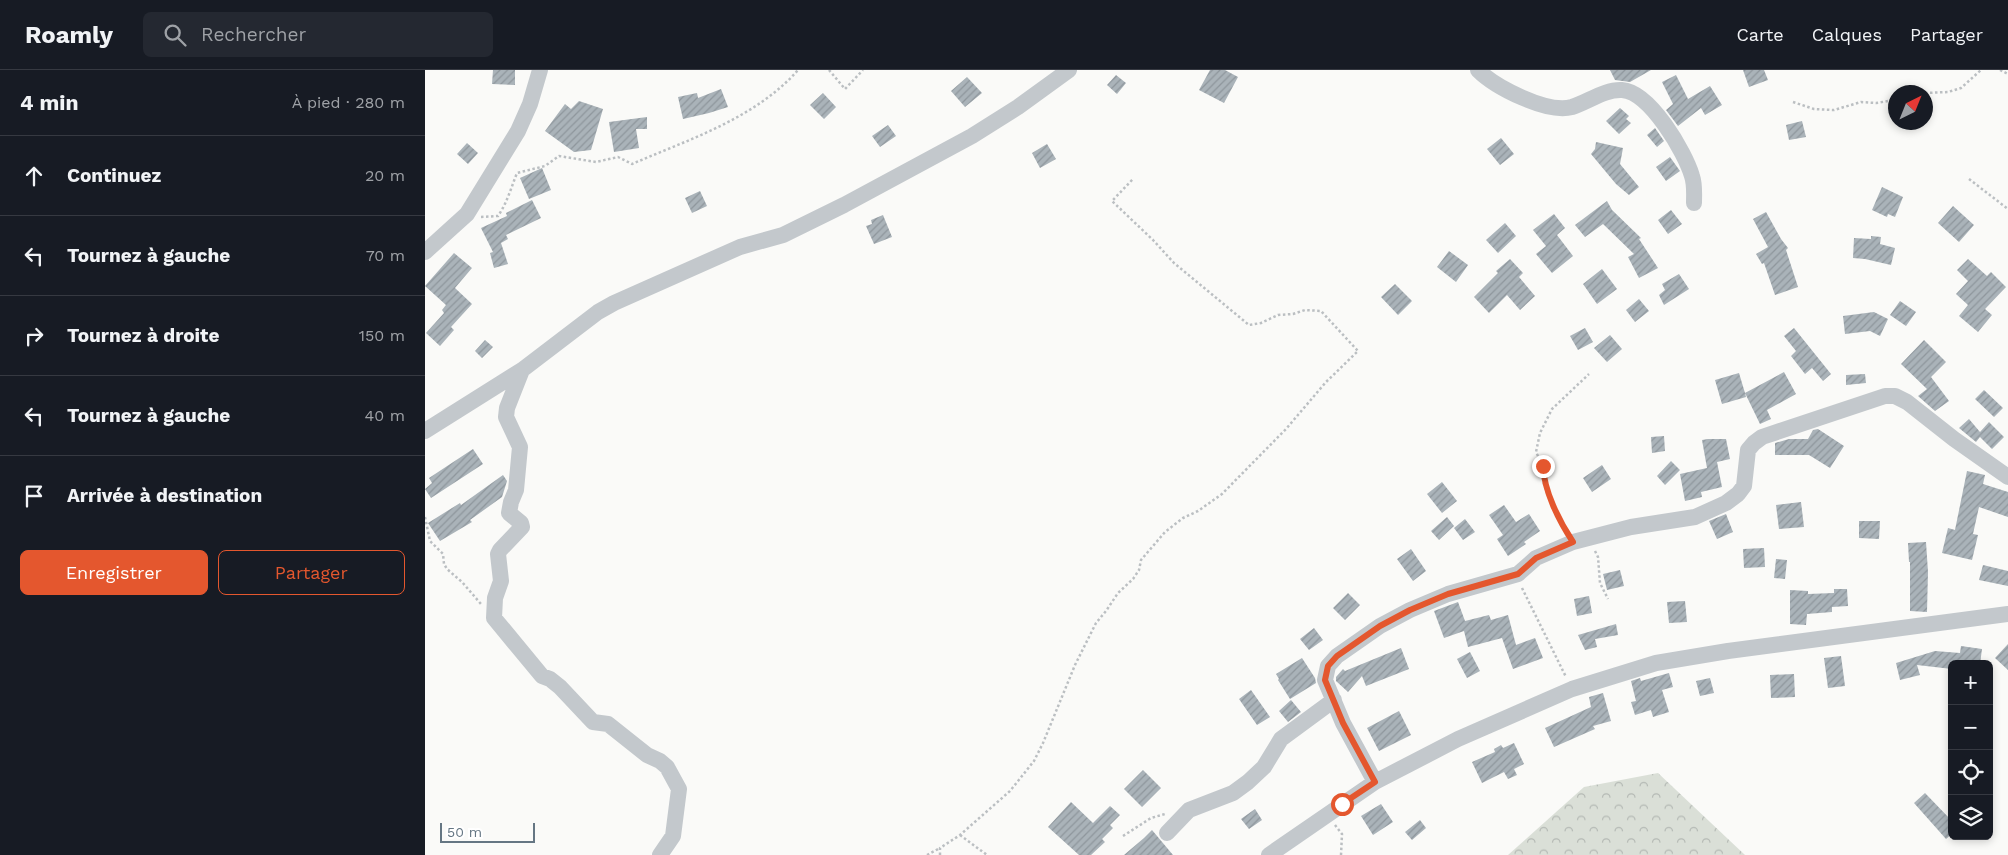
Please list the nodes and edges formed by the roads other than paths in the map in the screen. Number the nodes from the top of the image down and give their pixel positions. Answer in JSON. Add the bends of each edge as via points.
{"nodes":[{"id":1,"x":540,"y":70,"type":"edge"},
{"id":2,"x":1069,"y":70,"type":"edge"},
{"id":3,"x":1478,"y":70,"type":"edge"},
{"id":4,"x":1694,"y":203,"type":"dead end"},
{"id":5,"x":425,"y":252,"type":"edge"},
{"id":6,"x":523,"y":370,"type":"junction"},
{"id":7,"x":425,"y":431,"type":"edge"},
{"id":8,"x":2008,"y":477,"type":"edge"},
{"id":9,"x":2008,"y":614,"type":"edge"},
{"id":10,"x":1335,"y":700,"type":"junction"},
{"id":11,"x":1375,"y":782,"type":"junction"},
{"id":12,"x":1167,"y":833,"type":"dead end"},
{"id":13,"x":660,"y":855,"type":"edge"},
{"id":14,"x":1269,"y":855,"type":"edge"}],
"edges":[{"from":1,"to":5,"type":"street","via":[[518,131],[467,214]]},
{"from":2,"to":6,"type":"street","via":[[972,136],[844,205],[783,235],[740,247],[614,303]]},
{"from":3,"to":4,"type":"street","via":[[1509,92],[1559,108],[1613,91],[1624,90],[1635,95],[1655,111],[1681,150],[1693,178]]},
{"from":6,"to":7,"type":"street"},
{"from":6,"to":13,"type":"street","via":[[506,417],[520,447],[516,490],[509,513],[522,526],[498,554],[501,580],[495,598],[494,618],[542,676],[560,687],[593,722],[608,724],[667,767],[679,789],[673,836]]},
{"from":8,"to":10,"type":"street","via":[[1907,402],[1895,396],[1885,396],[1754,442],[1749,450],[1743,486],[1726,503],[1695,517],[1663,520],[1573,542],[1536,558],[1518,574],[1448,594],[1380,626],[1328,666],[1325,680]]},
{"from":9,"to":11,"type":"street","via":[[1656,662],[1572,689],[1458,739]]},
{"from":10,"to":11,"type":"street","via":[[1343,723]]},
{"from":10,"to":12,"type":"street","via":[[1281,739],[1264,766],[1248,782],[1233,793],[1189,810]]},
{"from":11,"to":14,"type":"street"}]}
